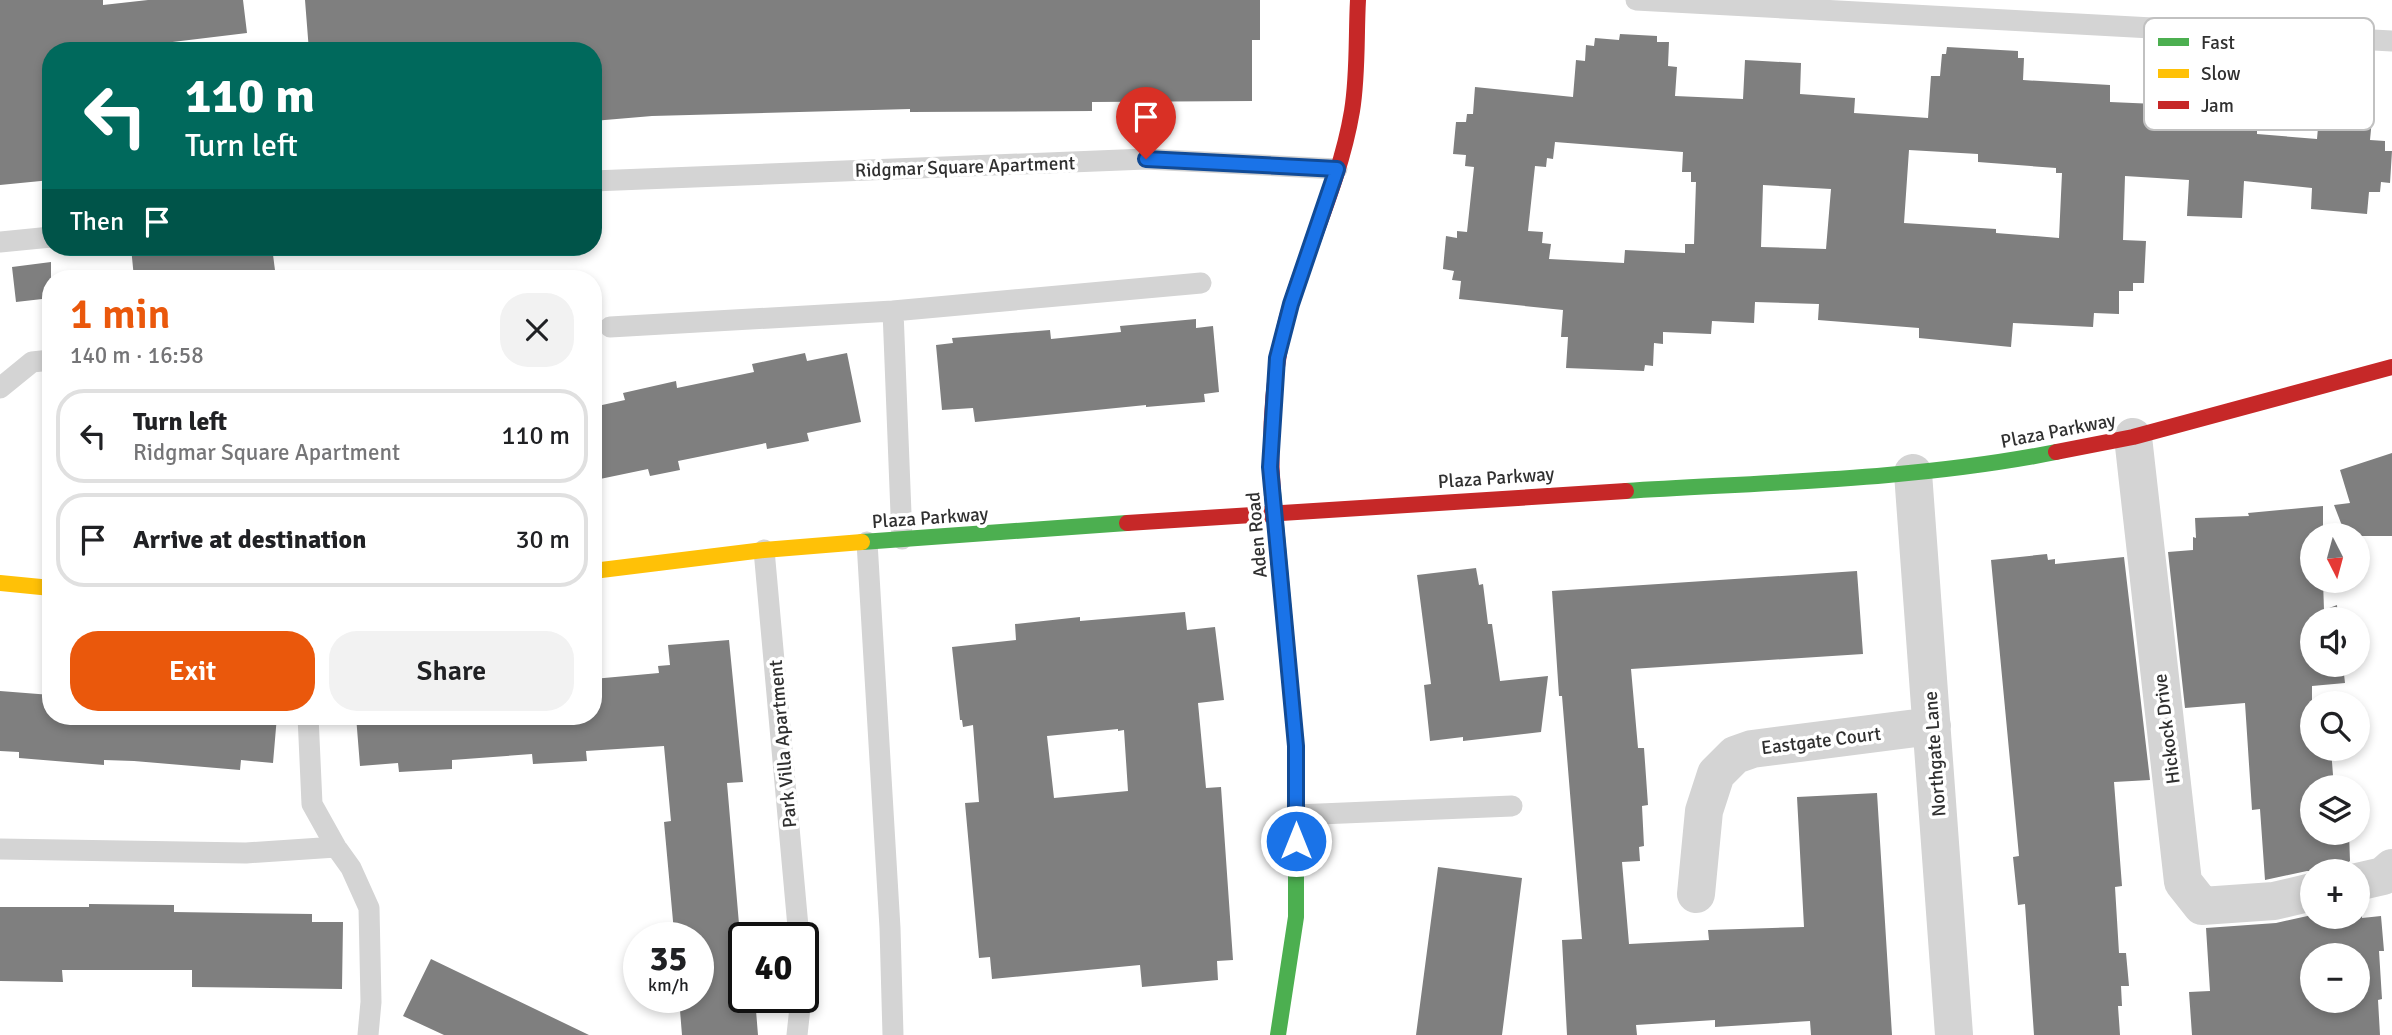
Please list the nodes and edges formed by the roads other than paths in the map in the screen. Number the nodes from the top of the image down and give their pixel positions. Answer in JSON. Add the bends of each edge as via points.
{"nodes":[{"id":1,"x":1358,"y":0,"type":"edge"},
{"id":2,"x":1636,"y":0,"type":"edge"},
{"id":3,"x":2144,"y":28,"type":"edge"},
{"id":4,"x":2374,"y":40,"type":"edge"},
{"id":5,"x":2392,"y":41,"type":"edge"},
{"id":6,"x":1337,"y":169,"type":"junction"},
{"id":7,"x":602,"y":181,"type":"edge"},
{"id":8,"x":42,"y":238,"type":"edge"},
{"id":9,"x":0,"y":242,"type":"edge"},
{"id":10,"x":1200,"y":283,"type":"dead end"},
{"id":11,"x":893,"y":311,"type":"junction"},
{"id":12,"x":610,"y":327,"type":"dead end"},
{"id":13,"x":42,"y":361,"type":"edge"},
{"id":14,"x":2392,"y":367,"type":"edge"},
{"id":15,"x":0,"y":388,"type":"edge"},
{"id":16,"x":2133,"y":437,"type":"junction"},
{"id":17,"x":1913,"y":472,"type":"junction"},
{"id":18,"x":1275,"y":512,"type":"junction"},
{"id":19,"x":902,"y":539,"type":"junction"},
{"id":20,"x":867,"y":542,"type":"junction"},
{"id":21,"x":764,"y":550,"type":"junction"},
{"id":22,"x":602,"y":570,"type":"edge"},
{"id":23,"x":0,"y":583,"type":"edge"},
{"id":24,"x":42,"y":587,"type":"edge"},
{"id":25,"x":308,"y":725,"type":"edge"},
{"id":26,"x":1932,"y":726,"type":"junction"},
{"id":27,"x":1511,"y":806,"type":"dead end"},
{"id":28,"x":1296,"y":815,"type":"junction"},
{"id":29,"x":336,"y":847,"type":"junction"},
{"id":30,"x":0,"y":849,"type":"edge"},
{"id":31,"x":2392,"y":868,"type":"edge"},
{"id":32,"x":2370,"y":879,"type":"edge"},
{"id":33,"x":1696,"y":894,"type":"dead end"},
{"id":34,"x":2300,"y":895,"type":"edge"},
{"id":35,"x":798,"y":922,"type":"edge"},
{"id":36,"x":799,"y":1013,"type":"edge"},
{"id":37,"x":368,"y":1035,"type":"edge"},
{"id":38,"x":797,"y":1035,"type":"edge"},
{"id":39,"x":893,"y":1035,"type":"edge"},
{"id":40,"x":1278,"y":1035,"type":"edge"},
{"id":41,"x":1954,"y":1035,"type":"edge"}],
"edges":[{"from":1,"to":6,"type":"street","name":"Aden Road","via":[[1352,111]]},
{"from":2,"to":3,"type":"lane"},
{"from":4,"to":5,"type":"lane"},
{"from":6,"to":7,"type":"lane","name":"Ridgmar Square Apartment","via":[[1146,159]]},
{"from":6,"to":18,"type":"street","name":"Aden Road","via":[[1277,358],[1270,467]]},
{"from":8,"to":9,"type":"lane"},
{"from":10,"to":11,"type":"lane"},
{"from":11,"to":12,"type":"lane"},
{"from":11,"to":19,"type":"lane"},
{"from":13,"to":15,"type":"lane","via":[[32,362]]},
{"from":14,"to":16,"type":"street","name":"Plaza Parkway"},
{"from":16,"to":17,"type":"street","name":"Plaza Parkway","via":[[2002,463]]},
{"from":16,"to":34,"type":"street","name":"Hickock Drive","via":[[2183,882],[2202,906]]},
{"from":17,"to":18,"type":"street","name":"Plaza Parkway"},
{"from":17,"to":26,"type":"street","name":"Northgate Lane"},
{"from":18,"to":19,"type":"street","name":"Plaza Parkway"},
{"from":18,"to":28,"type":"street","name":"Aden Road","via":[[1296,746]]},
{"from":19,"to":20,"type":"street","name":"Plaza Parkway"},
{"from":20,"to":21,"type":"street","name":"Plaza Parkway"},
{"from":20,"to":39,"type":"lane"},
{"from":21,"to":22,"type":"street","name":"Plaza Parkway"},
{"from":21,"to":35,"type":"lane","name":"Park Villa Apartment"},
{"from":23,"to":24,"type":"street"},
{"from":25,"to":29,"type":"lane","via":[[312,804]]},
{"from":26,"to":33,"type":"street","name":"Eastgate Court","via":[[1735,755],[1716,774],[1704,811]]},
{"from":26,"to":41,"type":"street","name":"Northgate Lane"},
{"from":27,"to":28,"type":"lane"},
{"from":28,"to":40,"type":"street","name":"Aden Road","via":[[1296,917]]},
{"from":29,"to":30,"type":"lane","via":[[246,853]]},
{"from":29,"to":37,"type":"lane","via":[[369,908]]},
{"from":31,"to":32,"type":"street"},
{"from":36,"to":38,"type":"lane"}]}
